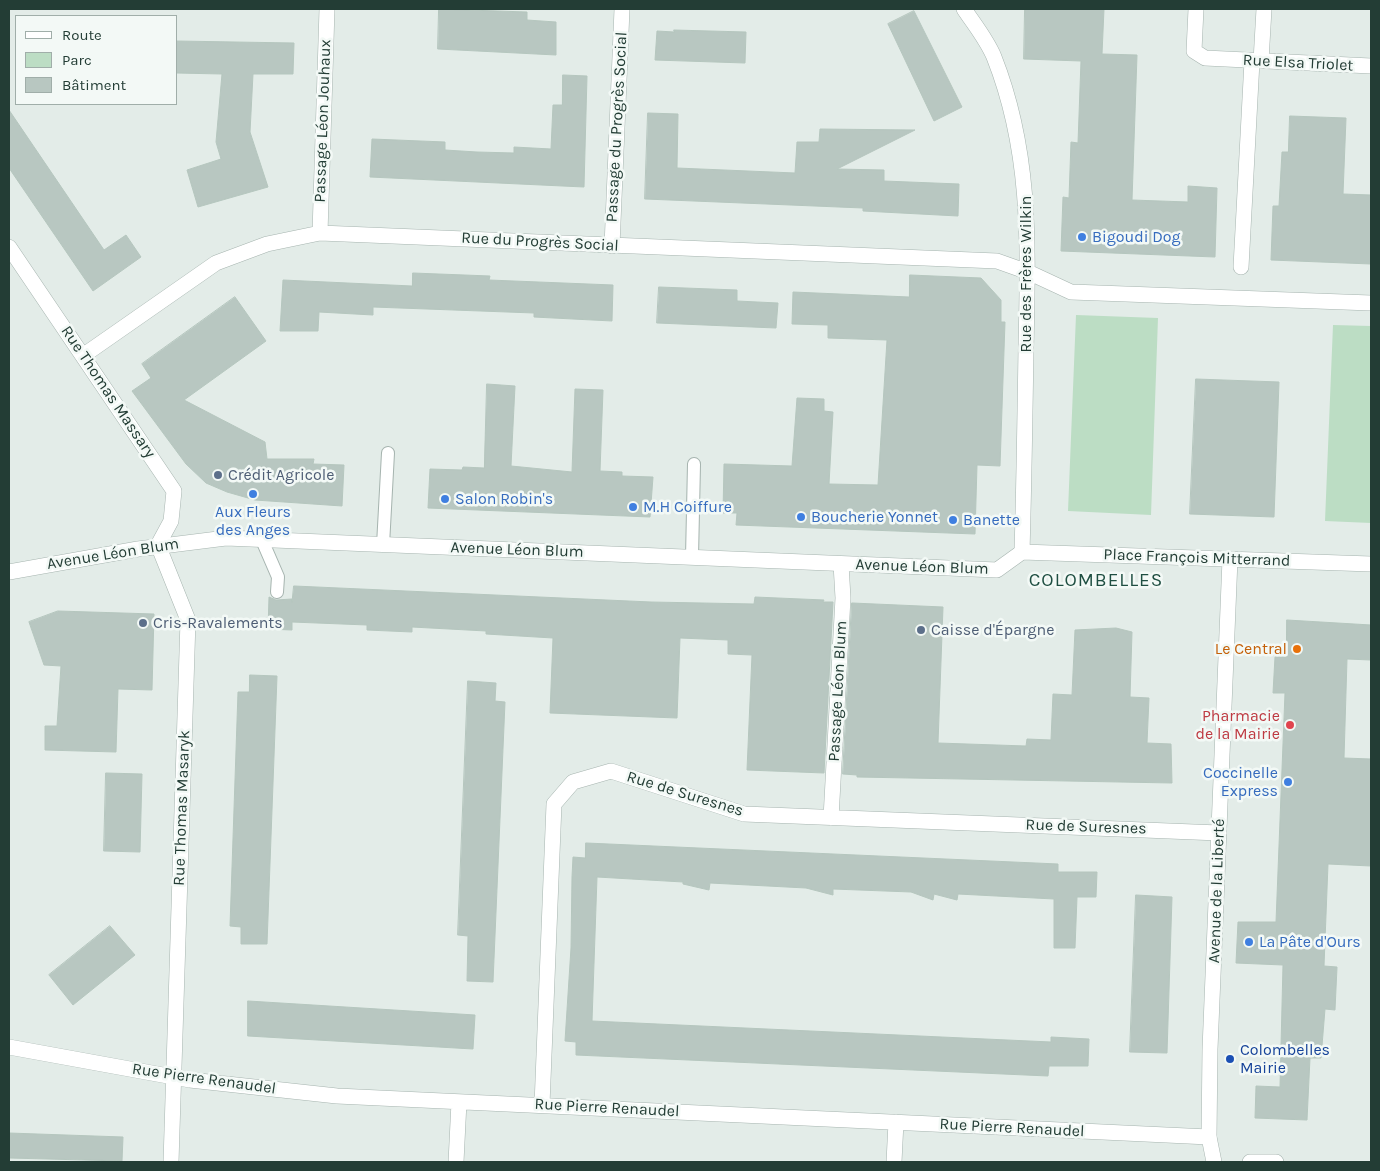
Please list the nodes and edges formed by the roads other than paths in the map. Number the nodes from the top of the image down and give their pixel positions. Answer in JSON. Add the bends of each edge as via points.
{"nodes":[{"id":1,"x":327,"y":9,"type":"edge"},
{"id":2,"x":622,"y":9,"type":"edge"},
{"id":3,"x":964,"y":9,"type":"edge"},
{"id":4,"x":1196,"y":9,"type":"edge"},
{"id":5,"x":1264,"y":9,"type":"edge"},
{"id":6,"x":1256,"y":61,"type":"junction"},
{"id":7,"x":1371,"y":66,"type":"edge"},
{"id":8,"x":320,"y":233,"type":"junction"},
{"id":9,"x":612,"y":246,"type":"junction"},
{"id":10,"x":9,"y":247,"type":"edge"},
{"id":11,"x":1241,"y":268,"type":"dead end"},
{"id":12,"x":1028,"y":272,"type":"junction"},
{"id":13,"x":1371,"y":303,"type":"edge"},
{"id":14,"x":84,"y":355,"type":"junction"},
{"id":15,"x":388,"y":453,"type":"dead end"},
{"id":16,"x":694,"y":464,"type":"dead end"},
{"id":17,"x":262,"y":540,"type":"junction"},
{"id":18,"x":158,"y":545,"type":"junction"},
{"id":19,"x":383,"y":545,"type":"junction"},
{"id":20,"x":1022,"y":552,"type":"junction"},
{"id":21,"x":692,"y":557,"type":"junction"},
{"id":22,"x":1230,"y":559,"type":"junction"},
{"id":23,"x":841,"y":564,"type":"junction"},
{"id":24,"x":1371,"y":564,"type":"edge"},
{"id":25,"x":9,"y":572,"type":"edge"},
{"id":26,"x":277,"y":592,"type":"dead end"},
{"id":27,"x":831,"y":818,"type":"junction"},
{"id":28,"x":1219,"y":833,"type":"junction"},
{"id":29,"x":9,"y":1047,"type":"edge"},
{"id":30,"x":174,"y":1077,"type":"junction"},
{"id":31,"x":459,"y":1102,"type":"junction"},
{"id":32,"x":542,"y":1105,"type":"junction"},
{"id":33,"x":896,"y":1122,"type":"junction"},
{"id":34,"x":1209,"y":1137,"type":"junction"},
{"id":35,"x":171,"y":1162,"type":"edge"},
{"id":36,"x":456,"y":1162,"type":"edge"},
{"id":37,"x":894,"y":1162,"type":"edge"},
{"id":38,"x":1214,"y":1162,"type":"edge"},
{"id":39,"x":1254,"y":1162,"type":"edge"},
{"id":40,"x":1276,"y":1162,"type":"edge"}],
"edges":[{"from":1,"to":8,"type":"street","name":"Passage Léon Jouhaux"},
{"from":2,"to":9,"type":"street","name":"Passage du Progrès Social"},
{"from":3,"to":12,"type":"street","name":"Rue des Frères Wilkin","via":[[993,56],[1014,122],[1026,188]]},
{"from":4,"to":6,"type":"street","name":"Rue Elsa Triolet","via":[[1194,51],[1205,58]]},
{"from":5,"to":6,"type":"street"},
{"from":6,"to":7,"type":"street","name":"Rue Elsa Triolet"},
{"from":6,"to":11,"type":"street"},
{"from":8,"to":9,"type":"street","name":"Rue du Progrès Social"},
{"from":8,"to":14,"type":"street","name":"Rue du Progrès Social","via":[[267,244],[216,263]]},
{"from":9,"to":12,"type":"street","name":"Rue du Progrès Social","via":[[997,261]]},
{"from":10,"to":14,"type":"street","name":"Rue Thomas Massary"},
{"from":12,"to":13,"type":"street","via":[[1071,292]]},
{"from":12,"to":20,"type":"street","name":"Rue des Frères Wilkin"},
{"from":14,"to":18,"type":"street","name":"Rue Thomas Massary","via":[[174,491],[171,521]]},
{"from":15,"to":19,"type":"lane"},
{"from":16,"to":21,"type":"lane"},
{"from":17,"to":18,"type":"street","name":"Avenue Léon Blum","via":[[226,538]]},
{"from":17,"to":19,"type":"street","name":"Avenue Léon Blum"},
{"from":17,"to":26,"type":"lane","via":[[278,577]]},
{"from":18,"to":25,"type":"street","name":"Avenue Léon Blum"},
{"from":18,"to":30,"type":"street","name":"Rue Thomas Masaryk","via":[[188,620]]},
{"from":19,"to":21,"type":"street","name":"Avenue Léon Blum"},
{"from":20,"to":22,"type":"street","name":"Place François Mitterrand"},
{"from":20,"to":23,"type":"street","name":"Avenue Léon Blum","via":[[997,570]]},
{"from":21,"to":23,"type":"street","name":"Avenue Léon Blum"},
{"from":22,"to":24,"type":"street","name":"Place François Mitterrand"},
{"from":22,"to":28,"type":"street","name":"Avenue de la Liberté"},
{"from":23,"to":27,"type":"street","name":"Passage Léon Blum","via":[[843,598]]},
{"from":27,"to":28,"type":"street","name":"Rue de Suresnes"},
{"from":27,"to":32,"type":"street","name":"Rue de Suresnes","via":[[744,814],[611,771],[573,782],[554,804]]},
{"from":28,"to":34,"type":"street","name":"Avenue de la Liberté"},
{"from":29,"to":30,"type":"street","name":"Rue Pierre Renaudel"},
{"from":30,"to":31,"type":"street","name":"Rue Pierre Renaudel","via":[[337,1096]]},
{"from":30,"to":35,"type":"street","name":"Rue Thomas Masaryk"},
{"from":31,"to":32,"type":"street","name":"Rue Pierre Renaudel"},
{"from":31,"to":36,"type":"street"},
{"from":32,"to":33,"type":"street","name":"Rue Pierre Renaudel"},
{"from":33,"to":34,"type":"street","name":"Rue Pierre Renaudel"},
{"from":33,"to":37,"type":"street"},
{"from":34,"to":38,"type":"street","name":"Avenue de la Liberté"},
{"from":39,"to":40,"type":"street"}]}
